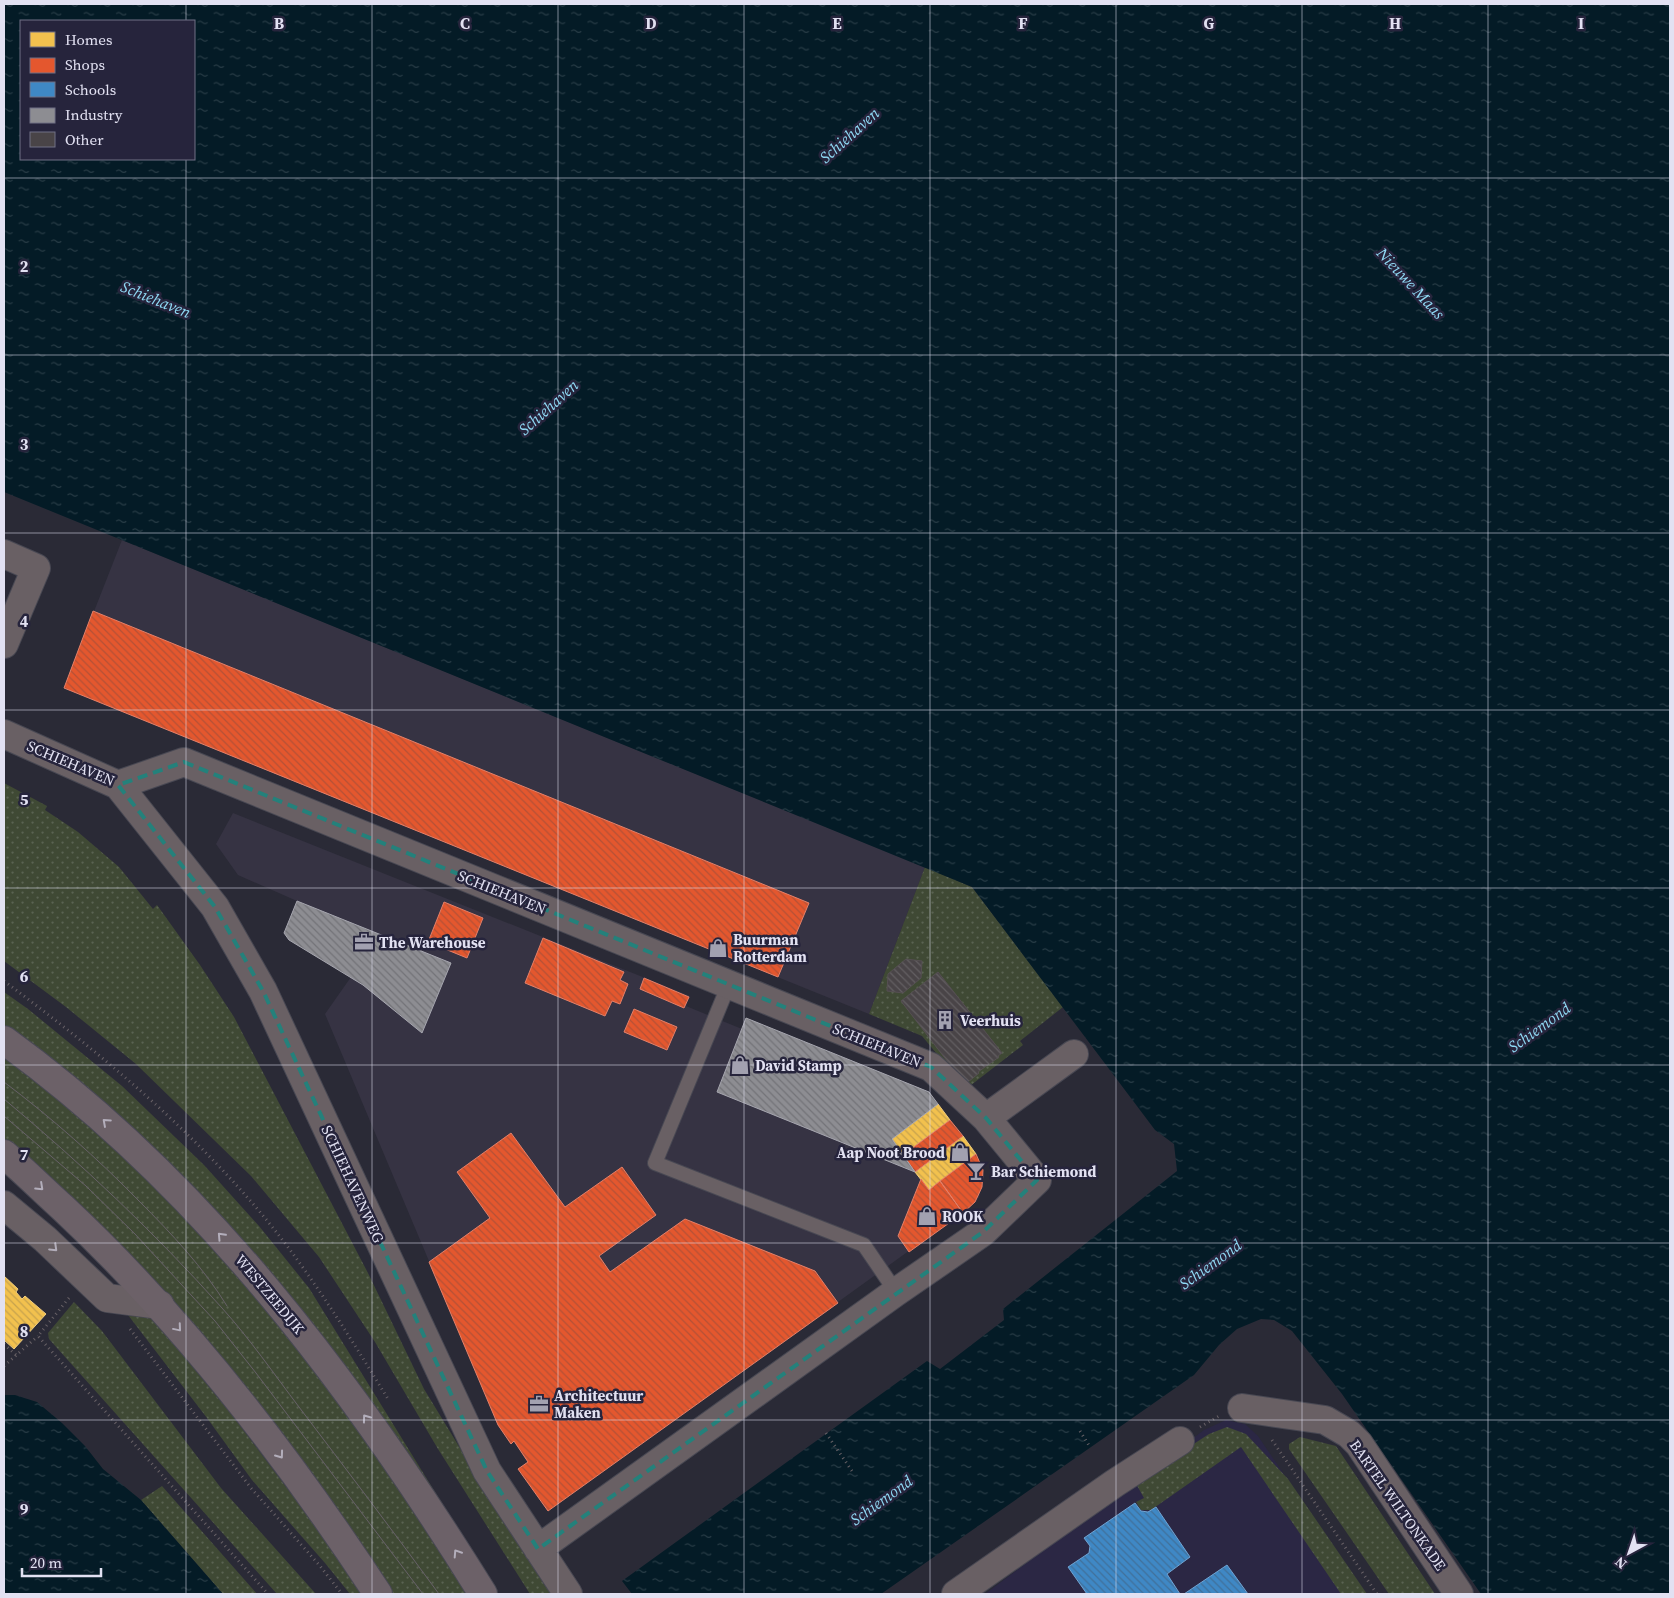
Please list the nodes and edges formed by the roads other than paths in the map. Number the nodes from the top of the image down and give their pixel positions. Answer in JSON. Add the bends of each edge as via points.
{"nodes":[{"id":1,"x":4,"y":554,"type":"edge"},
{"id":2,"x":4,"y":644,"type":"edge"},
{"id":3,"x":4,"y":734,"type":"edge"},
{"id":4,"x":118,"y":785,"type":"junction"},
{"id":5,"x":728,"y":984,"type":"junction"},
{"id":6,"x":4,"y":1040,"type":"edge"},
{"id":7,"x":1074,"y":1054,"type":"dead end"},
{"id":8,"x":986,"y":1118,"type":"junction"},
{"id":9,"x":4,"y":1154,"type":"edge"},
{"id":10,"x":4,"y":1204,"type":"edge"},
{"id":11,"x":896,"y":1292,"type":"junction"},
{"id":12,"x":160,"y":1305,"type":"junction"},
{"id":13,"x":1242,"y":1408,"type":"road end"},
{"id":14,"x":1180,"y":1440,"type":"road end"},
{"id":15,"x":538,"y":1549,"type":"junction"},
{"id":16,"x":378,"y":1594,"type":"edge"},
{"id":17,"x":483,"y":1594,"type":"edge"},
{"id":18,"x":568,"y":1594,"type":"edge"},
{"id":19,"x":956,"y":1594,"type":"edge"},
{"id":20,"x":1459,"y":1594,"type":"edge"}],
"edges":[{"from":1,"to":2,"type":"street","via":[[36,568]]},
{"from":3,"to":4,"type":"street","name":"SCHIEHAVEN"},
{"from":4,"to":5,"type":"street","name":"SCHIEHAVEN","via":[[184,762]]},
{"from":4,"to":15,"type":"street","name":"SCHIEHAVENWEG","via":[[215,907],[263,991],[487,1471]]},
{"from":5,"to":8,"type":"street","name":"SCHIEHAVEN","via":[[931,1067]]},
{"from":5,"to":11,"type":"lane","via":[[655,1163],[864,1245]]},
{"from":17,"to":6,"type":"main road","name":"WESTZEEDIJK","one_way":true,"via":[[377,1434],[318,1353],[230,1246],[133,1147],[54,1078]]},
{"from":7,"to":8,"type":"street"},
{"from":8,"to":11,"type":"street","via":[[1038,1180],[983,1232]]},
{"from":9,"to":12,"type":"main road","one_way":true},
{"from":10,"to":12,"type":"street","one_way":true,"via":[[106,1298]]},
{"from":11,"to":15,"type":"street"},
{"from":12,"to":16,"type":"main road","one_way":true,"via":[[243,1405]]},
{"from":13,"to":20,"type":"street","name":"BARTEL WILTONKADE","via":[[1325,1420],[1349,1434],[1359,1444]]},
{"from":14,"to":19,"type":"street"},
{"from":15,"to":18,"type":"street","name":"SCHIEHAVENWEG"}]}
